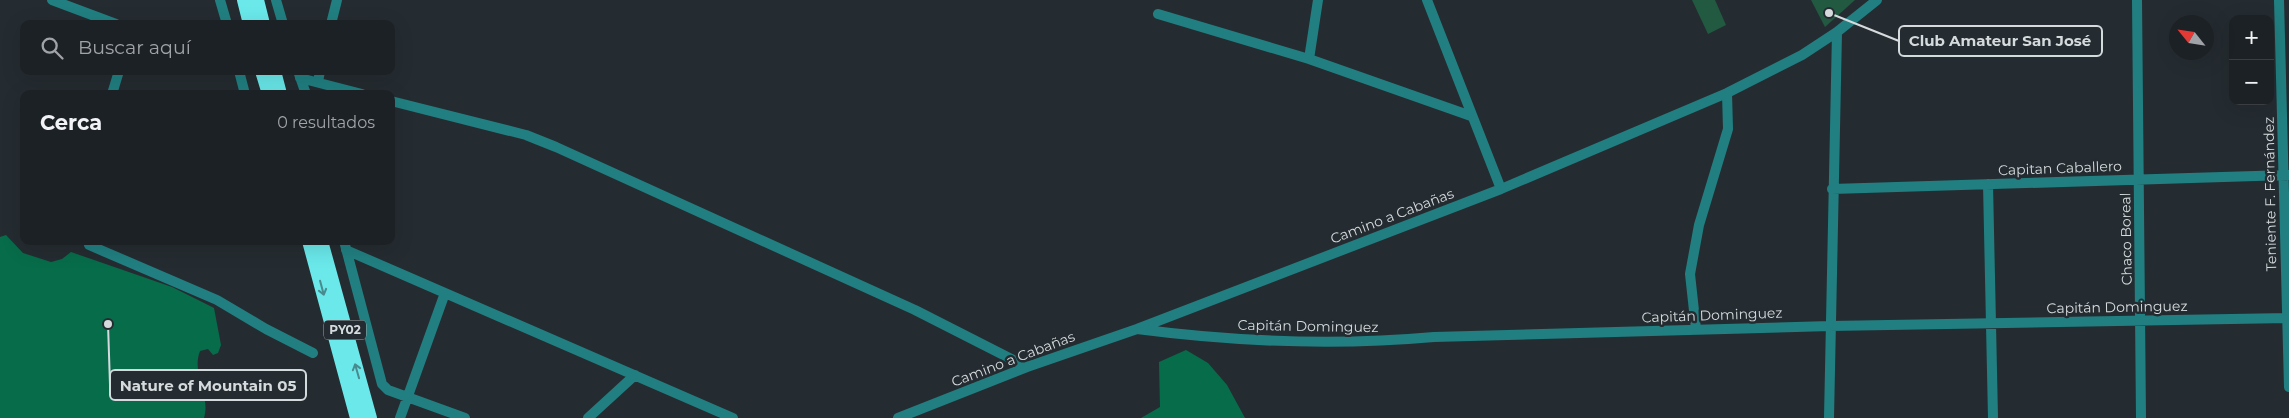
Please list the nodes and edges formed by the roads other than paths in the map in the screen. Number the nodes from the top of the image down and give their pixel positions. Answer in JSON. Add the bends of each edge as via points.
{"nodes":[{"id":1,"x":52,"y":0,"type":"edge"},
{"id":2,"x":220,"y":0,"type":"edge"},
{"id":3,"x":244,"y":0,"type":"edge"},
{"id":4,"x":257,"y":0,"type":"edge"},
{"id":5,"x":276,"y":0,"type":"edge"},
{"id":6,"x":336,"y":0,"type":"edge"},
{"id":7,"x":1318,"y":0,"type":"edge"},
{"id":8,"x":1427,"y":0,"type":"edge"},
{"id":9,"x":1877,"y":0,"type":"edge"},
{"id":10,"x":2137,"y":0,"type":"edge"},
{"id":11,"x":2279,"y":0,"type":"edge"},
{"id":12,"x":1158,"y":14,"type":"dead end"},
{"id":13,"x":105,"y":20,"type":"edge"},
{"id":14,"x":226,"y":20,"type":"edge"},
{"id":15,"x":249,"y":20,"type":"edge"},
{"id":16,"x":262,"y":20,"type":"edge"},
{"id":17,"x":282,"y":20,"type":"edge"},
{"id":18,"x":332,"y":20,"type":"edge"},
{"id":19,"x":1837,"y":32,"type":"junction"},
{"id":20,"x":1309,"y":59,"type":"junction"},
{"id":21,"x":117,"y":75,"type":"edge"},
{"id":22,"x":240,"y":75,"type":"edge"},
{"id":23,"x":263,"y":75,"type":"edge"},
{"id":24,"x":275,"y":75,"type":"edge"},
{"id":25,"x":299,"y":75,"type":"edge"},
{"id":26,"x":319,"y":75,"type":"edge"},
{"id":27,"x":318,"y":82,"type":"junction"},
{"id":28,"x":113,"y":90,"type":"edge"},
{"id":29,"x":244,"y":90,"type":"edge"},
{"id":30,"x":268,"y":90,"type":"edge"},
{"id":31,"x":279,"y":90,"type":"edge"},
{"id":32,"x":305,"y":90,"type":"edge"},
{"id":33,"x":347,"y":90,"type":"edge"},
{"id":34,"x":1727,"y":93,"type":"junction"},
{"id":35,"x":395,"y":102,"type":"edge"},
{"id":36,"x":1471,"y":116,"type":"junction"},
{"id":37,"x":2286,"y":176,"type":"edge"},
{"id":38,"x":2139,"y":180,"type":"junction"},
{"id":39,"x":1988,"y":184,"type":"junction"},
{"id":40,"x":1501,"y":189,"type":"junction"},
{"id":41,"x":1832,"y":189,"type":"junction"},
{"id":42,"x":89,"y":245,"type":"dead end"},
{"id":43,"x":310,"y":245,"type":"edge"},
{"id":44,"x":322,"y":245,"type":"edge"},
{"id":45,"x":345,"y":245,"type":"edge"},
{"id":46,"x":445,"y":293,"type":"junction"},
{"id":47,"x":2288,"y":318,"type":"edge"},
{"id":48,"x":2141,"y":321,"type":"junction"},
{"id":49,"x":1992,"y":323,"type":"junction"},
{"id":50,"x":1830,"y":326,"type":"junction"},
{"id":51,"x":1137,"y":329,"type":"junction"},
{"id":52,"x":1696,"y":330,"type":"junction"},
{"id":53,"x":313,"y":352,"type":"dead end"},
{"id":54,"x":1027,"y":367,"type":"junction"},
{"id":55,"x":635,"y":375,"type":"junction"},
{"id":56,"x":2289,"y":387,"type":"edge"},
{"id":57,"x":407,"y":396,"type":"junction"},
{"id":58,"x":357,"y":418,"type":"edge"},
{"id":59,"x":370,"y":418,"type":"edge"},
{"id":60,"x":400,"y":418,"type":"edge"},
{"id":61,"x":466,"y":418,"type":"edge"},
{"id":62,"x":588,"y":418,"type":"edge"},
{"id":63,"x":733,"y":418,"type":"edge"},
{"id":64,"x":898,"y":418,"type":"edge"},
{"id":65,"x":1829,"y":418,"type":"edge"},
{"id":66,"x":1993,"y":418,"type":"edge"},
{"id":67,"x":2141,"y":418,"type":"edge"}],
"edges":[{"from":1,"to":13,"type":"street"},
{"from":2,"to":14,"type":"street"},
{"from":3,"to":15,"type":"highway"},
{"from":4,"to":16,"type":"highway"},
{"from":5,"to":17,"type":"street"},
{"from":6,"to":18,"type":"street"},
{"from":7,"to":20,"type":"street"},
{"from":8,"to":36,"type":"street"},
{"from":9,"to":19,"type":"street","name":"Camino a Cabañas"},
{"from":10,"to":38,"type":"street","name":"Chaco Boreal"},
{"from":11,"to":37,"type":"street","name":"Teniente F. Fernández"},
{"from":12,"to":20,"type":"street"},
{"from":19,"to":34,"type":"street","name":"Camino a Cabañas","via":[[1802,55]]},
{"from":19,"to":41,"type":"street"},
{"from":20,"to":36,"type":"street"},
{"from":21,"to":28,"type":"street"},
{"from":22,"to":29,"type":"street"},
{"from":23,"to":30,"type":"highway"},
{"from":24,"to":31,"type":"highway"},
{"from":25,"to":27,"type":"street"},
{"from":25,"to":32,"type":"street"},
{"from":26,"to":27,"type":"street"},
{"from":27,"to":33,"type":"street"},
{"from":34,"to":40,"type":"street","name":"Camino a Cabañas"},
{"from":34,"to":52,"type":"street","via":[[1728,129],[1700,225],[1690,274]]},
{"from":35,"to":54,"type":"street","via":[[541,141],[916,310]]},
{"from":36,"to":40,"type":"street"},
{"from":37,"to":38,"type":"street","name":"Capitan Caballero"},
{"from":37,"to":47,"type":"street","name":"Teniente F. Fernández"},
{"from":38,"to":39,"type":"street","name":"Capitan Caballero"},
{"from":38,"to":48,"type":"street","name":"Chaco Boreal"},
{"from":39,"to":41,"type":"street","name":"Capitan Caballero"},
{"from":39,"to":49,"type":"street"},
{"from":40,"to":51,"type":"street","name":"Camino a Cabañas"},
{"from":41,"to":50,"type":"street"},
{"from":42,"to":53,"type":"street","via":[[217,300]]},
{"from":43,"to":58,"type":"highway","number":"PY02","one_way":true},
{"from":59,"to":44,"type":"highway","number":"PY02","one_way":true},
{"from":45,"to":46,"type":"street"},
{"from":45,"to":57,"type":"street","via":[[382,384],[388,390]]},
{"from":46,"to":55,"type":"street"},
{"from":46,"to":57,"type":"street"},
{"from":47,"to":48,"type":"street","name":"Capitán Dominguez"},
{"from":47,"to":56,"type":"street","name":"Teniente F. Fernández"},
{"from":48,"to":49,"type":"street","name":"Capitán Dominguez"},
{"from":48,"to":67,"type":"street","name":"Chaco Boreal"},
{"from":49,"to":50,"type":"street","name":"Capitán Dominguez"},
{"from":49,"to":66,"type":"street"},
{"from":50,"to":52,"type":"street","name":"Capitán Dominguez"},
{"from":50,"to":65,"type":"street"},
{"from":51,"to":52,"type":"street","name":"Capitán Dominguez","via":[[1188,336],[1371,342],[1434,336]]},
{"from":51,"to":54,"type":"street","name":"Camino a Cabañas"},
{"from":54,"to":64,"type":"street","name":"Camino a Cabañas"},
{"from":55,"to":62,"type":"street"},
{"from":55,"to":63,"type":"street"},
{"from":57,"to":60,"type":"street"},
{"from":57,"to":61,"type":"street"}]}
